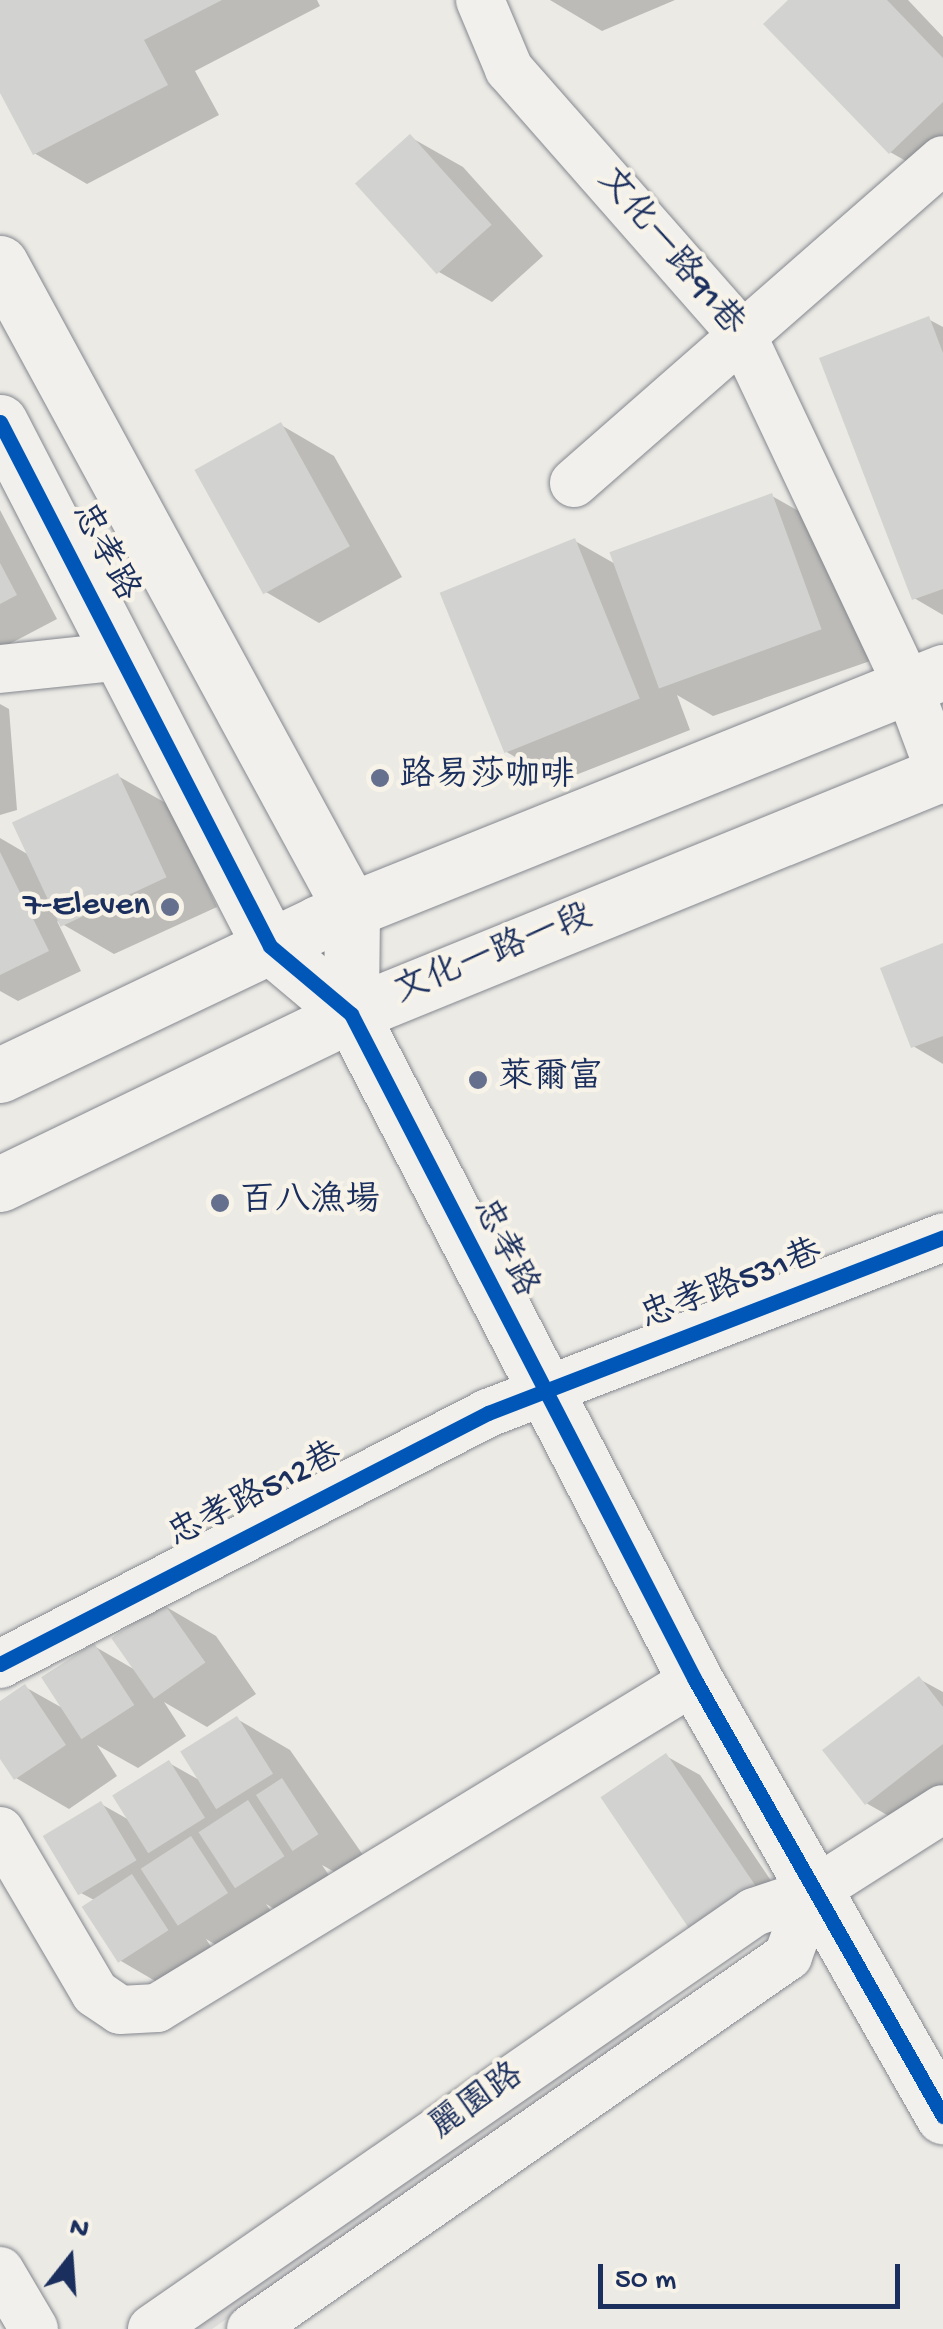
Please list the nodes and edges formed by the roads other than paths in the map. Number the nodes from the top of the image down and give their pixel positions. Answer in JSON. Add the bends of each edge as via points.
{"nodes":[{"id":1,"x":480,"y":0,"type":"edge"},
{"id":2,"x":943,"y":160,"type":"edge"},
{"id":3,"x":0,"y":263,"type":"edge"},
{"id":4,"x":741,"y":332,"type":"junction"},
{"id":5,"x":0,"y":422,"type":"edge"},
{"id":6,"x":574,"y":483,"type":"dead end"},
{"id":7,"x":124,"y":656,"type":"junction"},
{"id":8,"x":0,"y":669,"type":"edge"},
{"id":9,"x":926,"y":679,"type":"edge"},
{"id":10,"x":942,"y":776,"type":"edge"},
{"id":11,"x":352,"y":911,"type":"junction"},
{"id":12,"x":270,"y":946,"type":"junction"},
{"id":13,"x":351,"y":1014,"type":"junction"},
{"id":14,"x":0,"y":1075,"type":"edge"},
{"id":15,"x":0,"y":1184,"type":"edge"},
{"id":16,"x":943,"y":1237,"type":"edge"},
{"id":17,"x":543,"y":1394,"type":"junction"},
{"id":18,"x":0,"y":1664,"type":"edge"},
{"id":19,"x":695,"y":1680,"type":"junction"},
{"id":20,"x":943,"y":1808,"type":"edge"},
{"id":21,"x":0,"y":1831,"type":"edge"},
{"id":22,"x":811,"y":1893,"type":"junction"},
{"id":23,"x":943,"y":2116,"type":"edge"},
{"id":24,"x":0,"y":2271,"type":"edge"},
{"id":25,"x":34,"y":2329,"type":"edge"},
{"id":26,"x":152,"y":2329,"type":"edge"},
{"id":27,"x":251,"y":2329,"type":"edge"}],
"edges":[{"from":1,"to":4,"type":"street","name":"文化一路91巷","via":[[509,69]]},
{"from":2,"to":4,"type":"street"},
{"from":3,"to":11,"type":"street","name":"忠孝路"},
{"from":4,"to":6,"type":"street"},
{"from":4,"to":9,"type":"street","name":"文化一路91巷"},
{"from":5,"to":7,"type":"street","name":"忠孝路"},
{"from":7,"to":8,"type":"street"},
{"from":7,"to":12,"type":"street","name":"忠孝路"},
{"from":9,"to":10,"type":"street","name":"文化一路91巷"},
{"from":9,"to":11,"type":"street"},
{"from":10,"to":13,"type":"street","name":"文化一路一段"},
{"from":11,"to":12,"type":"street"},
{"from":11,"to":13,"type":"street","name":"忠孝路"},
{"from":12,"to":13,"type":"street","name":"忠孝路"},
{"from":12,"to":14,"type":"street"},
{"from":13,"to":15,"type":"street","name":"文化一路一段"},
{"from":13,"to":17,"type":"street","name":"忠孝路"},
{"from":16,"to":17,"type":"street","name":"忠孝路531巷"},
{"from":17,"to":18,"type":"street","name":"忠孝路512巷","via":[[488,1413]]},
{"from":17,"to":19,"type":"street","name":"忠孝路"},
{"from":19,"to":21,"type":"street","via":[[157,2008],[120,2010],[96,1993]]},
{"from":19,"to":22,"type":"street","name":"忠孝路"},
{"from":20,"to":22,"type":"street","name":"麗園路"},
{"from":22,"to":23,"type":"street","name":"忠孝路"},
{"from":22,"to":26,"type":"street","name":"麗園路","via":[[754,1912]]},
{"from":22,"to":27,"type":"street","name":"麗園路","via":[[788,1956]]},
{"from":24,"to":25,"type":"street"}]}
